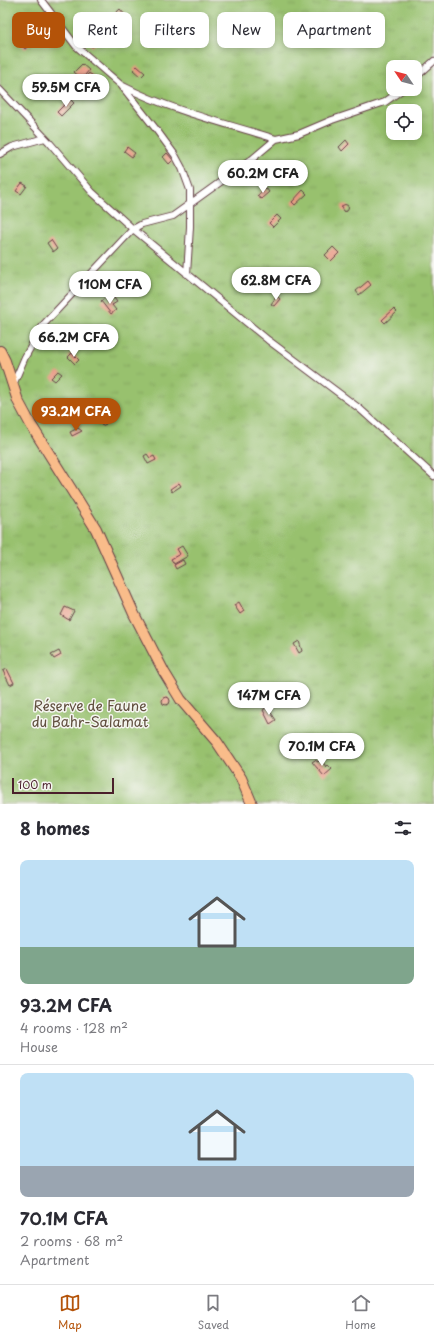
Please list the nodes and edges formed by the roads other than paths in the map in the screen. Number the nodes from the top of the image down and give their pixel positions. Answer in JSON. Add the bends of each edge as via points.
{"nodes":[{"id":1,"x":41,"y":0,"type":"edge"},
{"id":2,"x":434,"y":61,"type":"edge"},
{"id":3,"x":422,"y":72,"type":"edge"},
{"id":4,"x":121,"y":86,"type":"junction"},
{"id":5,"x":0,"y":90,"type":"edge"},
{"id":6,"x":393,"y":96,"type":"edge"},
{"id":7,"x":45,"y":138,"type":"junction"},
{"id":8,"x":276,"y":139,"type":"junction"},
{"id":9,"x":0,"y":154,"type":"edge"},
{"id":10,"x":190,"y":203,"type":"junction"},
{"id":11,"x":133,"y":229,"type":"junction"},
{"id":12,"x":187,"y":274,"type":"junction"},
{"id":13,"x":0,"y":351,"type":"edge"},
{"id":14,"x":13,"y":385,"type":"junction"},
{"id":15,"x":434,"y":476,"type":"edge"},
{"id":16,"x":252,"y":804,"type":"edge"}],
"edges":[{"from":1,"to":4,"type":"street","via":[[76,46]]},
{"from":2,"to":3,"type":"street"},
{"from":4,"to":8,"type":"street","via":[[157,102]]},
{"from":4,"to":10,"type":"street","via":[[175,155],[190,190]]},
{"from":5,"to":7,"type":"street"},
{"from":6,"to":8,"type":"street","via":[[385,102],[299,134]]},
{"from":7,"to":9,"type":"street","via":[[12,147]]},
{"from":7,"to":11,"type":"street","via":[[92,192]]},
{"from":8,"to":10,"type":"street"},
{"from":10,"to":11,"type":"street","via":[[173,216]]},
{"from":10,"to":12,"type":"street"},
{"from":11,"to":12,"type":"street"},
{"from":11,"to":14,"type":"street","via":[[44,324]]},
{"from":12,"to":15,"type":"street","via":[[268,340],[360,409]]},
{"from":13,"to":14,"type":"main road"},
{"from":14,"to":16,"type":"main road","via":[[18,401],[31,424],[96,529],[134,614],[164,672],[181,700],[217,742],[241,778]]}]}
